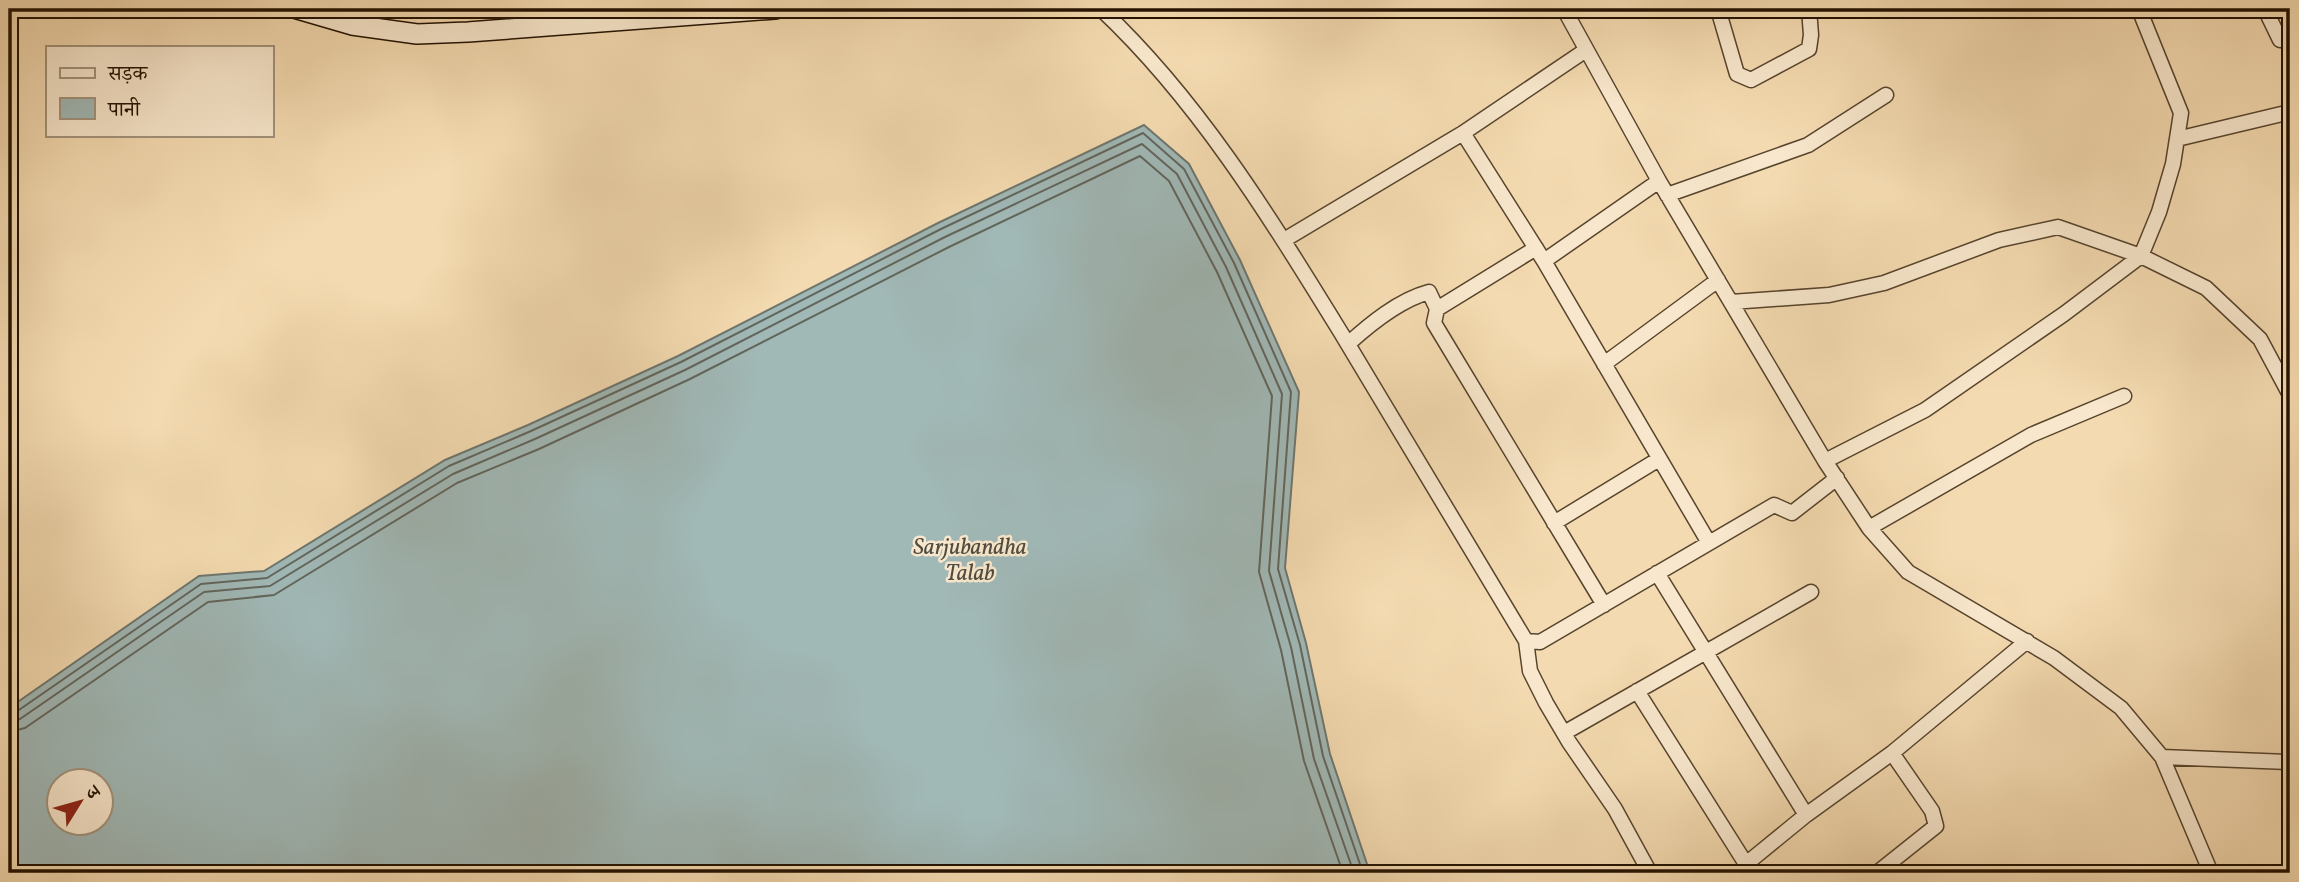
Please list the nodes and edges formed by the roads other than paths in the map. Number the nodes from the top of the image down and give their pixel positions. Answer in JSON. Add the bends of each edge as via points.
{"nodes":[{"id":1,"x":297,"y":9,"type":"edge"},
{"id":2,"x":775,"y":9,"type":"edge"},
{"id":3,"x":1101,"y":9,"type":"edge"},
{"id":4,"x":1564,"y":9,"type":"edge"},
{"id":5,"x":1718,"y":9,"type":"edge"},
{"id":6,"x":1809,"y":9,"type":"edge"},
{"id":7,"x":2139,"y":9,"type":"edge"},
{"id":8,"x":2265,"y":9,"type":"edge"},
{"id":9,"x":2280,"y":40,"type":"dead end"},
{"id":10,"x":1586,"y":50,"type":"junction"},
{"id":11,"x":1886,"y":95,"type":"dead end"},
{"id":12,"x":2290,"y":112,"type":"edge"},
{"id":13,"x":1463,"y":133,"type":"junction"},
{"id":14,"x":2177,"y":139,"type":"junction"},
{"id":15,"x":1659,"y":181,"type":"junction"},
{"id":16,"x":1667,"y":195,"type":"junction"},
{"id":17,"x":1284,"y":240,"type":"junction"},
{"id":18,"x":1536,"y":248,"type":"junction"},
{"id":19,"x":2141,"y":257,"type":"junction"},
{"id":20,"x":1544,"y":261,"type":"junction"},
{"id":21,"x":1718,"y":280,"type":"junction"},
{"id":22,"x":1731,"y":302,"type":"junction"},
{"id":23,"x":1437,"y":309,"type":"junction"},
{"id":24,"x":1348,"y":344,"type":"junction"},
{"id":25,"x":1604,"y":364,"type":"junction"},
{"id":26,"x":2290,"y":395,"type":"edge"},
{"id":27,"x":2124,"y":396,"type":"dead end"},
{"id":28,"x":1659,"y":459,"type":"junction"},
{"id":29,"x":1825,"y":461,"type":"junction"},
{"id":30,"x":1837,"y":478,"type":"junction"},
{"id":31,"x":1554,"y":523,"type":"junction"},
{"id":32,"x":1869,"y":528,"type":"junction"},
{"id":33,"x":1709,"y":543,"type":"junction"},
{"id":34,"x":1657,"y":573,"type":"junction"},
{"id":35,"x":1811,"y":592,"type":"dead end"},
{"id":36,"x":1604,"y":605,"type":"junction"},
{"id":37,"x":1526,"y":641,"type":"junction"},
{"id":38,"x":2027,"y":641,"type":"junction"},
{"id":39,"x":1704,"y":652,"type":"junction"},
{"id":40,"x":1637,"y":691,"type":"junction"},
{"id":41,"x":1564,"y":733,"type":"junction"},
{"id":42,"x":1892,"y":752,"type":"junction"},
{"id":43,"x":2162,"y":757,"type":"junction"},
{"id":44,"x":2290,"y":762,"type":"edge"},
{"id":45,"x":1806,"y":815,"type":"junction"},
{"id":46,"x":1745,"y":868,"type":"edge"},
{"id":47,"x":1650,"y":873,"type":"edge"},
{"id":48,"x":1877,"y":873,"type":"edge"},
{"id":49,"x":2211,"y":873,"type":"edge"}],
"edges":[{"from":1,"to":2,"type":"street","via":[[352,25],[417,34]]},
{"from":3,"to":17,"type":"street","via":[[1130,36],[1227,155]]},
{"from":4,"to":10,"type":"street"},
{"from":5,"to":6,"type":"street","via":[[1737,74],[1751,80],[1809,49]]},
{"from":7,"to":14,"type":"street","via":[[2181,113]]},
{"from":8,"to":9,"type":"street"},
{"from":10,"to":13,"type":"street"},
{"from":10,"to":15,"type":"street"},
{"from":11,"to":16,"type":"street","via":[[1808,145]]},
{"from":12,"to":14,"type":"street"},
{"from":13,"to":17,"type":"street"},
{"from":13,"to":18,"type":"street"},
{"from":14,"to":19,"type":"street"},
{"from":15,"to":16,"type":"street"},
{"from":15,"to":20,"type":"street"},
{"from":16,"to":21,"type":"street"},
{"from":17,"to":24,"type":"street"},
{"from":18,"to":20,"type":"street"},
{"from":18,"to":23,"type":"street"},
{"from":19,"to":22,"type":"street","via":[[2059,227],[1999,240],[1884,283],[1829,295]]},
{"from":19,"to":26,"type":"street","via":[[2206,288],[2260,338]]},
{"from":19,"to":29,"type":"street","via":[[1925,410]]},
{"from":20,"to":25,"type":"street"},
{"from":21,"to":22,"type":"street"},
{"from":21,"to":25,"type":"street"},
{"from":22,"to":29,"type":"street"},
{"from":23,"to":24,"type":"street","via":[[1429,292],[1420,294]]},
{"from":23,"to":31,"type":"street","via":[[1434,323]]},
{"from":24,"to":37,"type":"street"},
{"from":25,"to":28,"type":"street"},
{"from":27,"to":32,"type":"street","via":[[2031,435]]},
{"from":28,"to":31,"type":"street"},
{"from":28,"to":33,"type":"street"},
{"from":29,"to":30,"type":"street"},
{"from":30,"to":32,"type":"street"},
{"from":30,"to":33,"type":"street","via":[[1792,513],[1774,505]]},
{"from":31,"to":36,"type":"street"},
{"from":32,"to":38,"type":"street","via":[[1908,572]]},
{"from":33,"to":34,"type":"street"},
{"from":34,"to":36,"type":"street"},
{"from":34,"to":39,"type":"street"},
{"from":35,"to":39,"type":"street"},
{"from":36,"to":37,"type":"street","via":[[1539,642]]},
{"from":37,"to":41,"type":"street","via":[[1530,671]]},
{"from":38,"to":42,"type":"street"},
{"from":38,"to":43,"type":"street","via":[[2122,708]]},
{"from":39,"to":40,"type":"street"},
{"from":39,"to":45,"type":"street"},
{"from":40,"to":41,"type":"street"},
{"from":40,"to":46,"type":"street"},
{"from":41,"to":47,"type":"street","via":[[1615,809]]},
{"from":42,"to":45,"type":"street"},
{"from":42,"to":48,"type":"street","via":[[1932,811],[1936,826]]},
{"from":43,"to":44,"type":"street"},
{"from":43,"to":49,"type":"street"},
{"from":45,"to":46,"type":"street"}]}
